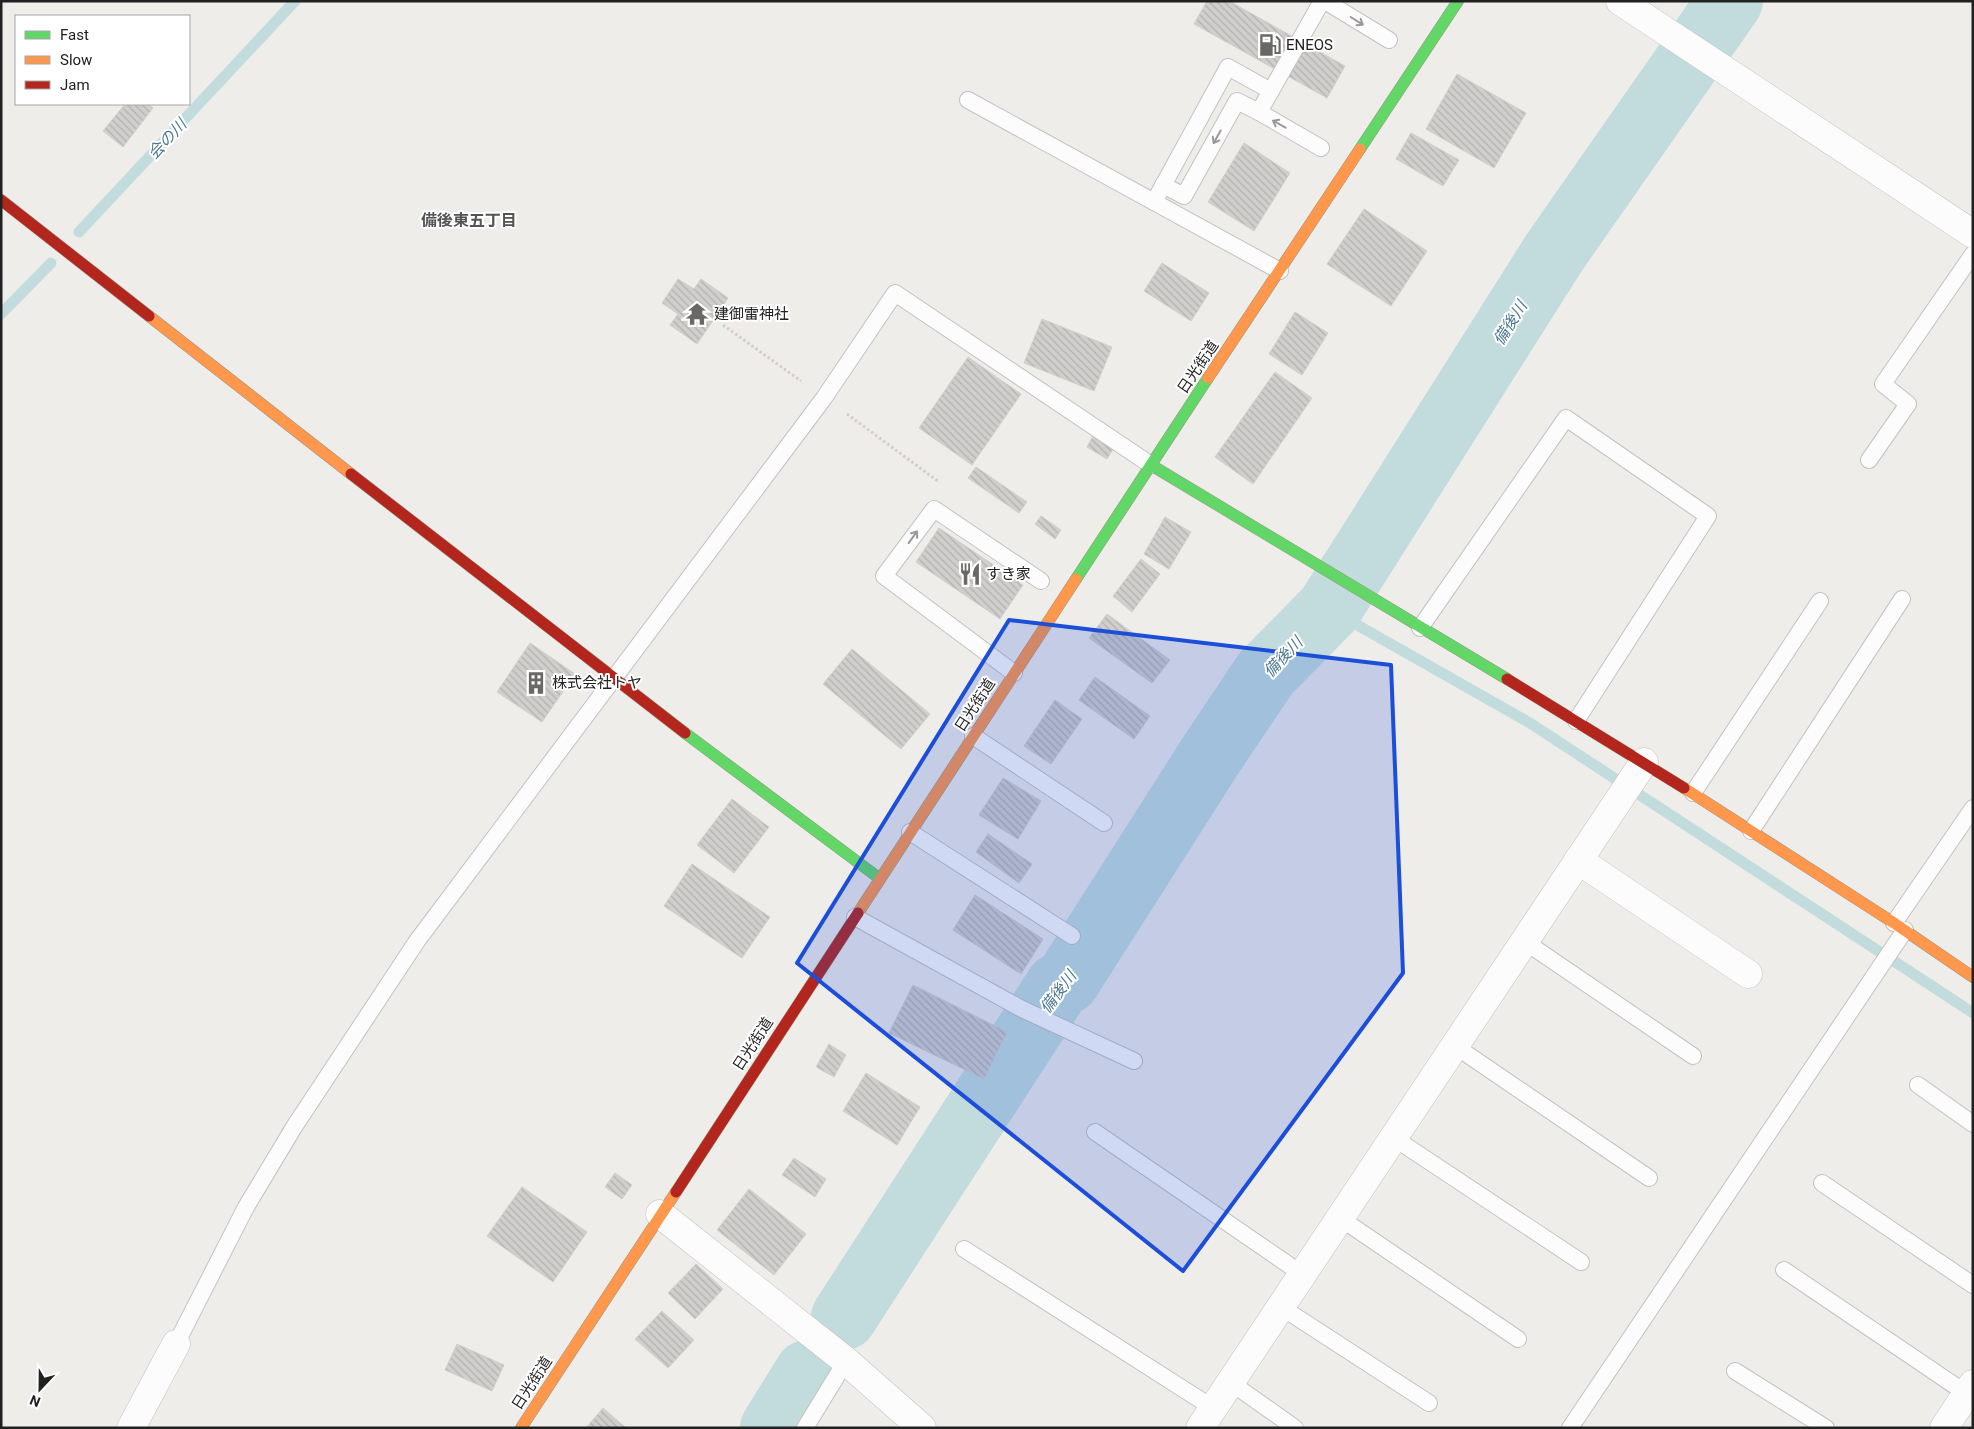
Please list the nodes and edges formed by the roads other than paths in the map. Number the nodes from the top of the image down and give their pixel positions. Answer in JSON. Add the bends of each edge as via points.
{"nodes":[{"id":1,"x":1324,"y":1,"type":"edge"},
{"id":2,"x":1458,"y":1,"type":"edge"},
{"id":3,"x":1620,"y":1,"type":"edge"},
{"id":4,"x":1389,"y":40,"type":"dead end"},
{"id":5,"x":1271,"y":90,"type":"junction"},
{"id":6,"x":968,"y":100,"type":"dead end"},
{"id":7,"x":1259,"y":112,"type":"junction"},
{"id":8,"x":1321,"y":148,"type":"dead end"},
{"id":9,"x":1163,"y":185,"type":"junction"},
{"id":10,"x":1,"y":200,"type":"edge"},
{"id":11,"x":1154,"y":202,"type":"junction"},
{"id":12,"x":1973,"y":234,"type":"edge"},
{"id":13,"x":1973,"y":254,"type":"edge"},
{"id":14,"x":1280,"y":271,"type":"junction"},
{"id":15,"x":1869,"y":460,"type":"dead end"},
{"id":16,"x":1151,"y":465,"type":"junction"},
{"id":17,"x":1041,"y":581,"type":"dead end"},
{"id":18,"x":1902,"y":599,"type":"dead end"},
{"id":19,"x":1820,"y":601,"type":"dead end"},
{"id":20,"x":1420,"y":628,"type":"junction"},
{"id":21,"x":1014,"y":673,"type":"junction"},
{"id":22,"x":613,"y":678,"type":"junction"},
{"id":23,"x":1576,"y":721,"type":"junction"},
{"id":24,"x":973,"y":736,"type":"junction"},
{"id":25,"x":1644,"y":762,"type":"junction"},
{"id":26,"x":1693,"y":793,"type":"junction"},
{"id":27,"x":1973,"y":808,"type":"edge"},
{"id":28,"x":1104,"y":823,"type":"dead end"},
{"id":29,"x":1751,"y":831,"type":"junction"},
{"id":30,"x":910,"y":832,"type":"junction"},
{"id":31,"x":1578,"y":860,"type":"junction"},
{"id":32,"x":879,"y":878,"type":"junction"},
{"id":33,"x":854,"y":917,"type":"junction"},
{"id":34,"x":1899,"y":926,"type":"junction"},
{"id":35,"x":1072,"y":936,"type":"dead end"},
{"id":36,"x":1524,"y":941,"type":"junction"},
{"id":37,"x":1971,"y":973,"type":"edge"},
{"id":38,"x":1748,"y":974,"type":"dead end"},
{"id":39,"x":1455,"y":1046,"type":"junction"},
{"id":40,"x":1693,"y":1056,"type":"dead end"},
{"id":41,"x":1134,"y":1061,"type":"dead end"},
{"id":42,"x":1918,"y":1085,"type":"dead end"},
{"id":43,"x":1973,"y":1124,"type":"edge"},
{"id":44,"x":1095,"y":1132,"type":"dead end"},
{"id":45,"x":1394,"y":1138,"type":"junction"},
{"id":46,"x":1649,"y":1178,"type":"dead end"},
{"id":47,"x":1822,"y":1183,"type":"dead end"},
{"id":48,"x":660,"y":1214,"type":"junction"},
{"id":49,"x":1340,"y":1218,"type":"junction"},
{"id":50,"x":964,"y":1249,"type":"dead end"},
{"id":51,"x":1581,"y":1262,"type":"dead end"},
{"id":52,"x":1784,"y":1270,"type":"dead end"},
{"id":53,"x":1302,"y":1274,"type":"junction"},
{"id":54,"x":1973,"y":1286,"type":"edge"},
{"id":55,"x":1281,"y":1307,"type":"junction"},
{"id":56,"x":1518,"y":1339,"type":"dead end"},
{"id":57,"x":176,"y":1344,"type":"joint"},
{"id":58,"x":846,"y":1361,"type":"junction"},
{"id":59,"x":1735,"y":1371,"type":"dead end"},
{"id":60,"x":1230,"y":1382,"type":"junction"},
{"id":61,"x":1971,"y":1392,"type":"edge"},
{"id":62,"x":1429,"y":1402,"type":"dead end"},
{"id":63,"x":1206,"y":1418,"type":"edge"},
{"id":64,"x":131,"y":1428,"type":"edge"},
{"id":65,"x":521,"y":1428,"type":"edge"},
{"id":66,"x":805,"y":1428,"type":"edge"},
{"id":67,"x":922,"y":1428,"type":"edge"},
{"id":68,"x":1295,"y":1428,"type":"edge"},
{"id":69,"x":1570,"y":1428,"type":"edge"},
{"id":70,"x":1826,"y":1428,"type":"edge"},
{"id":71,"x":1944,"y":1428,"type":"edge"}],
"edges":[{"from":1,"to":4,"type":"lane","one_way":true},
{"from":1,"to":5,"type":"lane"},
{"from":2,"to":14,"type":"main road","name":"日光街道"},
{"from":3,"to":12,"type":"street"},
{"from":5,"to":7,"type":"lane"},
{"from":5,"to":9,"type":"lane","via":[[1228,67]]},
{"from":6,"to":11,"type":"lane"},
{"from":8,"to":7,"type":"lane","one_way":true},
{"from":7,"to":9,"type":"lane","one_way":true,"via":[[1236,101],[1184,196]]},
{"from":9,"to":11,"type":"lane"},
{"from":10,"to":22,"type":"main road"},
{"from":11,"to":14,"type":"lane"},
{"from":13,"to":15,"type":"lane","via":[[1884,384],[1908,404]]},
{"from":14,"to":16,"type":"main road","name":"日光街道"},
{"from":16,"to":20,"type":"main road"},
{"from":16,"to":21,"type":"main road","name":"日光街道"},
{"from":16,"to":22,"type":"lane","via":[[895,293],[824,398]]},
{"from":21,"to":17,"type":"lane","one_way":true,"via":[[884,576],[934,508]]},
{"from":18,"to":29,"type":"lane"},
{"from":19,"to":26,"type":"lane"},
{"from":20,"to":23,"type":"main road"},
{"from":20,"to":23,"type":"lane","via":[[1566,418],[1708,516]]},
{"from":21,"to":24,"type":"main road","name":"日光街道"},
{"from":22,"to":32,"type":"main road"},
{"from":22,"to":57,"type":"lane","via":[[417,940],[294,1127],[246,1207]]},
{"from":23,"to":25,"type":"main road"},
{"from":24,"to":28,"type":"lane"},
{"from":24,"to":30,"type":"main road","name":"日光街道"},
{"from":25,"to":26,"type":"main road"},
{"from":25,"to":31,"type":"street"},
{"from":26,"to":29,"type":"main road"},
{"from":27,"to":34,"type":"lane"},
{"from":29,"to":34,"type":"main road"},
{"from":30,"to":32,"type":"main road","name":"日光街道"},
{"from":30,"to":35,"type":"lane"},
{"from":31,"to":36,"type":"street"},
{"from":31,"to":38,"type":"street"},
{"from":32,"to":33,"type":"main road","name":"日光街道"},
{"from":33,"to":41,"type":"lane","via":[[1022,1009]]},
{"from":33,"to":48,"type":"main road","name":"日光街道"},
{"from":34,"to":37,"type":"main road"},
{"from":34,"to":69,"type":"lane"},
{"from":36,"to":39,"type":"street"},
{"from":36,"to":40,"type":"lane"},
{"from":39,"to":45,"type":"street"},
{"from":39,"to":46,"type":"lane"},
{"from":42,"to":43,"type":"lane"},
{"from":44,"to":53,"type":"lane"},
{"from":45,"to":49,"type":"street"},
{"from":45,"to":51,"type":"lane"},
{"from":47,"to":54,"type":"lane"},
{"from":48,"to":58,"type":"street"},
{"from":48,"to":65,"type":"main road","name":"日光街道"},
{"from":49,"to":53,"type":"street"},
{"from":49,"to":56,"type":"lane"},
{"from":50,"to":63,"type":"lane"},
{"from":52,"to":61,"type":"lane"},
{"from":53,"to":55,"type":"street"},
{"from":55,"to":60,"type":"street"},
{"from":55,"to":62,"type":"lane"},
{"from":57,"to":64,"type":"street"},
{"from":58,"to":66,"type":"lane"},
{"from":58,"to":67,"type":"street"},
{"from":59,"to":70,"type":"lane"},
{"from":60,"to":63,"type":"street"},
{"from":60,"to":68,"type":"lane"},
{"from":61,"to":71,"type":"street"}]}
